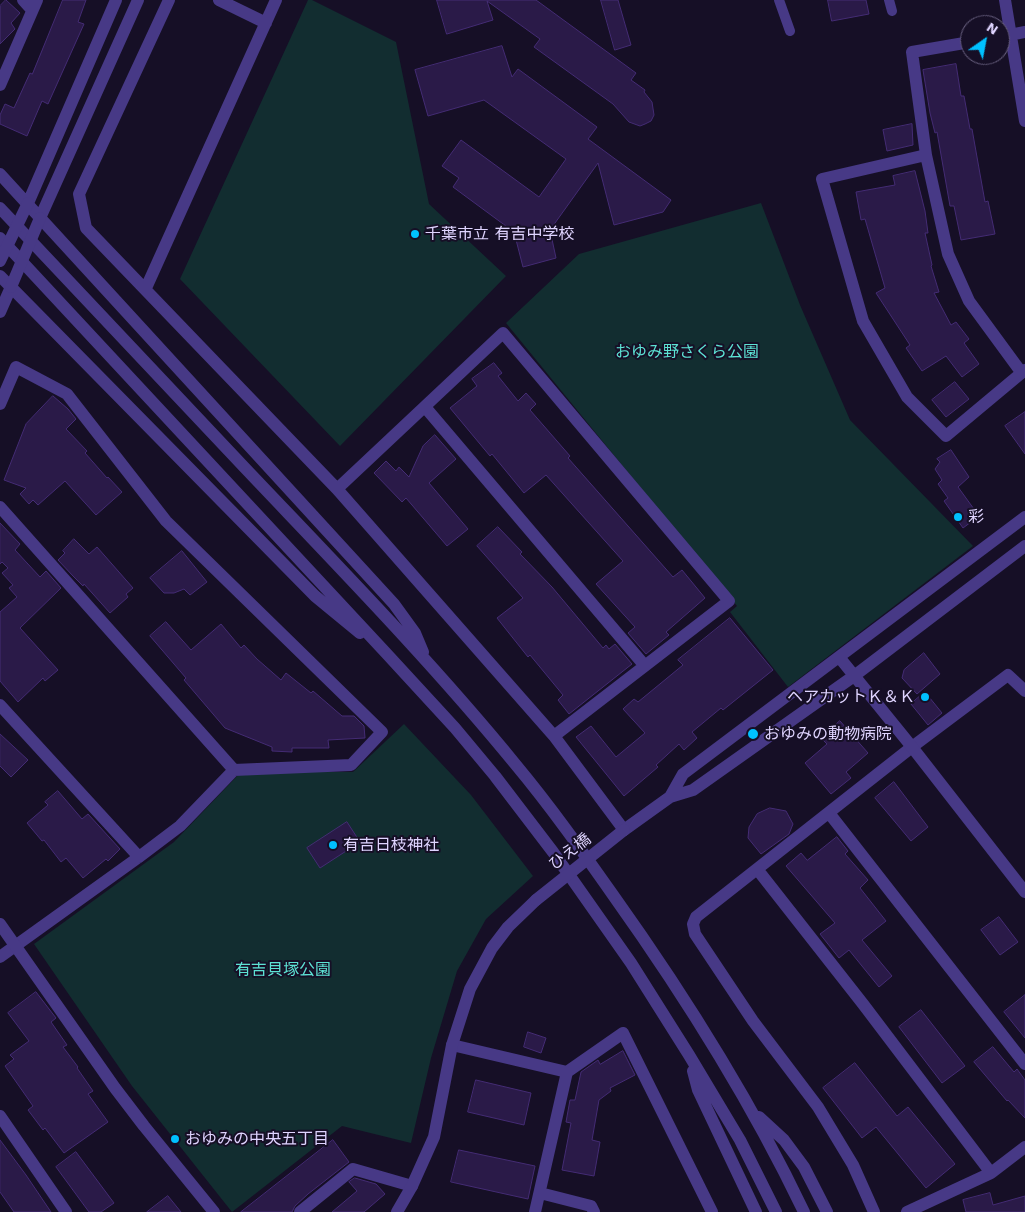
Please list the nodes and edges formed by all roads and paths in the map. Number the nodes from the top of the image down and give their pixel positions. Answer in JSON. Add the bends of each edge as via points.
{"nodes":[{"id":1,"x":23,"y":0,"type":"edge"},
{"id":2,"x":116,"y":0,"type":"edge"},
{"id":3,"x":138,"y":0,"type":"edge"},
{"id":4,"x":169,"y":0,"type":"edge"},
{"id":5,"x":219,"y":0,"type":"edge"},
{"id":6,"x":276,"y":0,"type":"edge"},
{"id":7,"x":779,"y":0,"type":"edge"},
{"id":8,"x":889,"y":0,"type":"edge"},
{"id":9,"x":1005,"y":0,"type":"edge"},
{"id":10,"x":35,"y":5,"type":"edge"},
{"id":11,"x":892,"y":11,"type":"dead end"},
{"id":12,"x":1005,"y":15,"type":"edge"},
{"id":13,"x":266,"y":23,"type":"junction"},
{"id":14,"x":790,"y":31,"type":"dead end"},
{"id":15,"x":1025,"y":32,"type":"edge"},
{"id":16,"x":1010,"y":35,"type":"edge"},
{"id":17,"x":960,"y":44,"type":"edge"},
{"id":18,"x":1010,"y":57,"type":"edge"},
{"id":19,"x":0,"y":85,"type":"edge"},
{"id":20,"x":1025,"y":121,"type":"edge"},
{"id":21,"x":926,"y":155,"type":"junction"},
{"id":22,"x":0,"y":174,"type":"edge"},
{"id":23,"x":28,"y":203,"type":"junction"},
{"id":24,"x":0,"y":208,"type":"edge"},
{"id":25,"x":40,"y":218,"type":"junction"},
{"id":26,"x":0,"y":238,"type":"edge"},
{"id":27,"x":0,"y":261,"type":"edge"},
{"id":28,"x":0,"y":276,"type":"edge"},
{"id":29,"x":11,"y":287,"type":"junction"},
{"id":30,"x":146,"y":288,"type":"junction"},
{"id":31,"x":0,"y":312,"type":"edge"},
{"id":32,"x":1023,"y":371,"type":"edge"},
{"id":33,"x":0,"y":404,"type":"edge"},
{"id":34,"x":425,"y":407,"type":"junction"},
{"id":35,"x":337,"y":489,"type":"junction"},
{"id":36,"x":0,"y":508,"type":"edge"},
{"id":37,"x":1025,"y":516,"type":"edge"},
{"id":38,"x":1025,"y":546,"type":"edge"},
{"id":39,"x":386,"y":653,"type":"junction"},
{"id":40,"x":839,"y":657,"type":"junction"},
{"id":41,"x":426,"y":659,"type":"junction"},
{"id":42,"x":645,"y":666,"type":"junction"},
{"id":43,"x":854,"y":676,"type":"junction"},
{"id":44,"x":1025,"y":691,"type":"edge"},
{"id":45,"x":0,"y":705,"type":"edge"},
{"id":46,"x":554,"y":736,"type":"junction"},
{"id":47,"x":912,"y":747,"type":"junction"},
{"id":48,"x":234,"y":770,"type":"junction"},
{"id":49,"x":670,"y":797,"type":"junction"},
{"id":50,"x":828,"y":813,"type":"junction"},
{"id":51,"x":624,"y":830,"type":"junction"},
{"id":52,"x":139,"y":858,"type":"junction"},
{"id":53,"x":757,"y":869,"type":"junction"},
{"id":54,"x":1023,"y":885,"type":"edge"},
{"id":55,"x":0,"y":924,"type":"edge"},
{"id":56,"x":14,"y":946,"type":"junction"},
{"id":57,"x":0,"y":957,"type":"edge"},
{"id":58,"x":452,"y":1045,"type":"junction"},
{"id":59,"x":689,"y":1055,"type":"junction"},
{"id":60,"x":1025,"y":1064,"type":"edge"},
{"id":61,"x":567,"y":1072,"type":"junction"},
{"id":62,"x":752,"y":1110,"type":"junction"},
{"id":63,"x":0,"y":1116,"type":"edge"},
{"id":64,"x":1025,"y":1147,"type":"edge"},
{"id":65,"x":991,"y":1173,"type":"junction"},
{"id":66,"x":412,"y":1186,"type":"junction"},
{"id":67,"x":540,"y":1193,"type":"junction"},
{"id":68,"x":66,"y":1212,"type":"edge"},
{"id":69,"x":214,"y":1212,"type":"edge"},
{"id":70,"x":300,"y":1212,"type":"edge"},
{"id":71,"x":397,"y":1212,"type":"edge"},
{"id":72,"x":535,"y":1212,"type":"edge"},
{"id":73,"x":594,"y":1212,"type":"edge"},
{"id":74,"x":712,"y":1212,"type":"edge"},
{"id":75,"x":756,"y":1212,"type":"edge"},
{"id":76,"x":776,"y":1212,"type":"edge"},
{"id":77,"x":804,"y":1212,"type":"edge"},
{"id":78,"x":827,"y":1212,"type":"edge"},
{"id":79,"x":874,"y":1212,"type":"edge"},
{"id":80,"x":907,"y":1212,"type":"edge"}],
"edges":[{"from":1,"to":10,"type":"street"},
{"from":2,"to":23,"type":"street"},
{"from":3,"to":25,"type":"street"},
{"from":4,"to":30,"type":"street","via":[[79,194],[86,228]]},
{"from":5,"to":13,"type":"street"},
{"from":6,"to":13,"type":"street"},
{"from":7,"to":14,"type":"lane"},
{"from":8,"to":11,"type":"lane"},
{"from":9,"to":12,"type":"street"},
{"from":10,"to":19,"type":"street"},
{"from":13,"to":30,"type":"street"},
{"from":15,"to":16,"type":"street"},
{"from":17,"to":21,"type":"street","via":[[912,52]]},
{"from":18,"to":20,"type":"street"},
{"from":21,"to":32,"type":"street","via":[[948,254],[969,301]]},
{"from":21,"to":32,"type":"street","via":[[822,179],[863,321],[907,397],[946,436]]},
{"from":22,"to":23,"type":"street"},
{"from":23,"to":25,"type":"street"},
{"from":23,"to":27,"type":"street","bridge":true},
{"from":24,"to":41,"type":"street"},
{"from":25,"to":29,"type":"street","bridge":true},
{"from":25,"to":41,"type":"street","via":[[394,604],[415,633]]},
{"from":26,"to":39,"type":"street"},
{"from":28,"to":29,"type":"street"},
{"from":29,"to":31,"type":"street"},
{"from":29,"to":39,"type":"street","via":[[315,596]]},
{"from":30,"to":35,"type":"street"},
{"from":33,"to":48,"type":"street","via":[[16,368],[67,394],[166,521],[382,732],[352,765]]},
{"from":34,"to":35,"type":"street"},
{"from":34,"to":42,"type":"street"},
{"from":34,"to":42,"type":"street","via":[[503,332],[729,601]]},
{"from":35,"to":46,"type":"street"},
{"from":36,"to":48,"type":"street"},
{"from":37,"to":40,"type":"street"},
{"from":38,"to":43,"type":"street"},
{"from":39,"to":59,"type":"street","via":[[455,728],[553,852],[631,963]]},
{"from":40,"to":43,"type":"street"},
{"from":40,"to":49,"type":"street","via":[[683,774]]},
{"from":41,"to":62,"type":"street","via":[[517,766],[574,840],[645,940]]},
{"from":42,"to":46,"type":"street"},
{"from":43,"to":47,"type":"street"},
{"from":43,"to":49,"type":"street","via":[[694,790]]},
{"from":44,"to":47,"type":"street","via":[[1008,675]]},
{"from":45,"to":52,"type":"street"},
{"from":46,"to":51,"type":"street"},
{"from":47,"to":50,"type":"street"},
{"from":47,"to":54,"type":"street"},
{"from":48,"to":52,"type":"street","via":[[180,826]]},
{"from":49,"to":51,"type":"street","name":"ひえ橋"},
{"from":50,"to":53,"type":"street"},
{"from":50,"to":60,"type":"street"},
{"from":51,"to":58,"type":"street","name":"ひえ橋","bridge":true,"via":[[536,900],[508,927],[492,948],[470,990]]},
{"from":52,"to":56,"type":"street"},
{"from":53,"to":65,"type":"street"},
{"from":53,"to":79,"type":"street","via":[[696,917],[693,924],[696,934],[753,1021],[818,1107],[853,1165]]},
{"from":55,"to":56,"type":"street"},
{"from":56,"to":57,"type":"street"},
{"from":56,"to":69,"type":"street","via":[[115,1088]]},
{"from":58,"to":61,"type":"street"},
{"from":58,"to":66,"type":"street","name":"ひえ橋","via":[[434,1137]]},
{"from":59,"to":75,"type":"street","via":[[698,1090]]},
{"from":59,"to":76,"type":"street","via":[[740,1140]]},
{"from":61,"to":67,"type":"street"},
{"from":61,"to":74,"type":"street","via":[[623,1033]]},
{"from":62,"to":77,"type":"street"},
{"from":62,"to":78,"type":"street","via":[[784,1140],[804,1167]]},
{"from":63,"to":68,"type":"street"},
{"from":64,"to":65,"type":"street"},
{"from":65,"to":80,"type":"street"},
{"from":66,"to":70,"type":"street","via":[[354,1169]]},
{"from":66,"to":71,"type":"street","name":"ひえ橋"},
{"from":67,"to":72,"type":"street"},
{"from":67,"to":73,"type":"street","via":[[591,1206]]}]}
